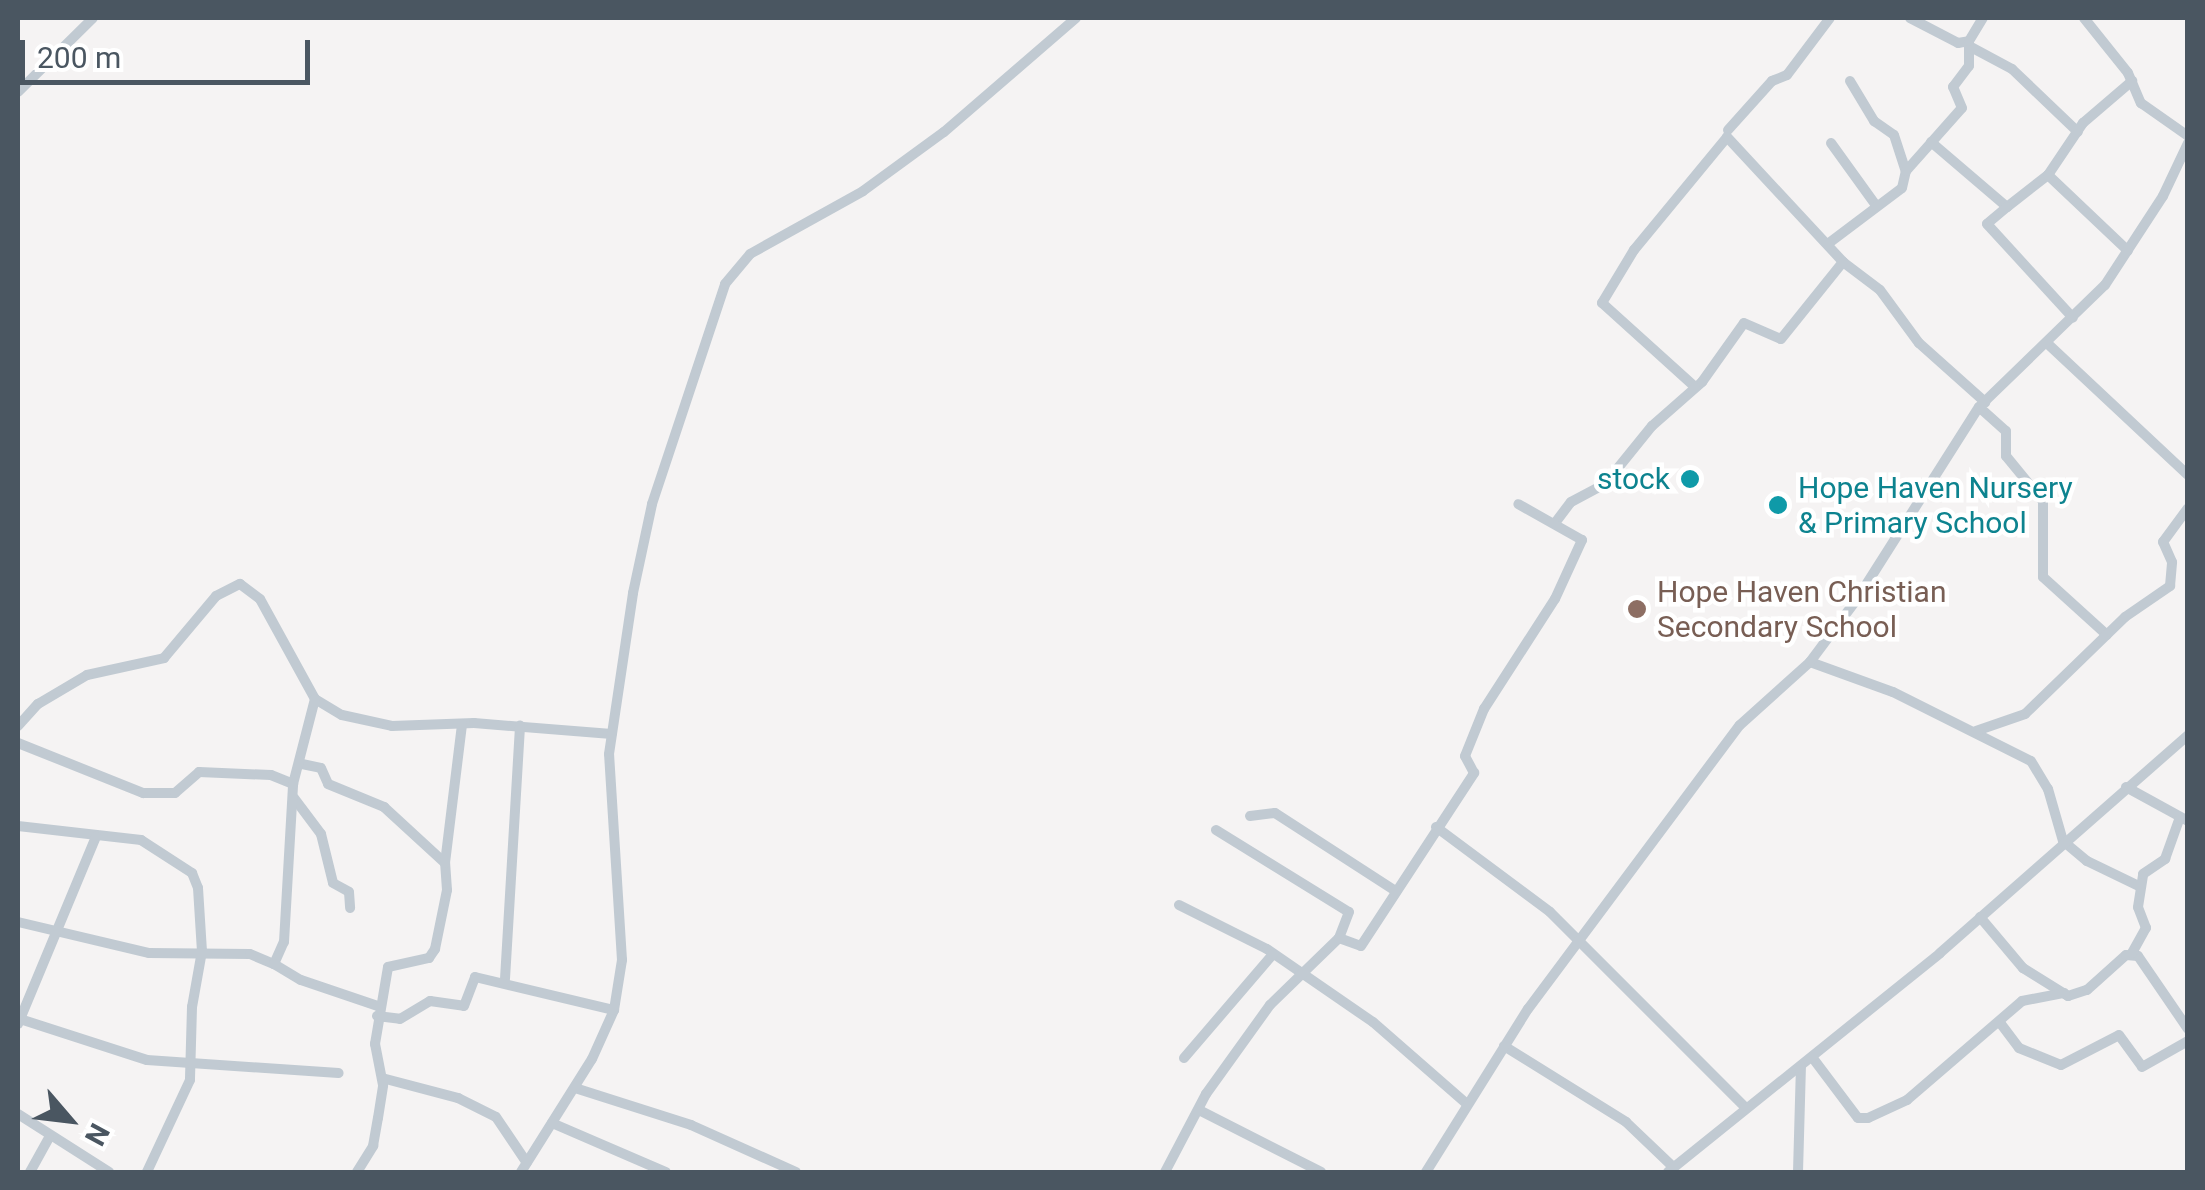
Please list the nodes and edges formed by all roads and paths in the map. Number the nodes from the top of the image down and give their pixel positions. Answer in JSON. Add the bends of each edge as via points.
{"nodes":[{"id":1,"x":92,"y":18,"type":"edge"},
{"id":2,"x":1076,"y":18,"type":"edge"},
{"id":3,"x":1830,"y":18,"type":"edge"},
{"id":4,"x":1910,"y":18,"type":"edge"},
{"id":5,"x":1983,"y":18,"type":"edge"},
{"id":6,"x":2088,"y":19,"type":"edge"},
{"id":7,"x":1969,"y":43,"type":"junction"},
{"id":8,"x":2132,"y":80,"type":"junction"},
{"id":9,"x":1850,"y":81,"type":"dead end"},
{"id":10,"x":18,"y":92,"type":"edge"},
{"id":11,"x":1728,"y":130,"type":"dead end"},
{"id":12,"x":2078,"y":132,"type":"junction"},
{"id":13,"x":1931,"y":142,"type":"junction"},
{"id":14,"x":1831,"y":143,"type":"dead end"},
{"id":15,"x":2187,"y":143,"type":"edge"},
{"id":16,"x":1906,"y":172,"type":"junction"},
{"id":17,"x":2048,"y":176,"type":"junction"},
{"id":18,"x":1875,"y":204,"type":"junction"},
{"id":19,"x":2007,"y":208,"type":"junction"},
{"id":20,"x":1829,"y":244,"type":"junction"},
{"id":21,"x":2128,"y":252,"type":"junction"},
{"id":22,"x":1843,"y":262,"type":"junction"},
{"id":23,"x":2073,"y":318,"type":"junction"},
{"id":24,"x":2049,"y":344,"type":"junction"},
{"id":25,"x":1694,"y":386,"type":"junction"},
{"id":26,"x":1982,"y":404,"type":"junction"},
{"id":27,"x":2188,"y":474,"type":"edge"},
{"id":28,"x":1518,"y":504,"type":"dead end"},
{"id":29,"x":2188,"y":508,"type":"edge"},
{"id":30,"x":1555,"y":523,"type":"junction"},
{"id":31,"x":2107,"y":635,"type":"junction"},
{"id":32,"x":1810,"y":662,"type":"junction"},
{"id":33,"x":316,"y":699,"type":"junction"},
{"id":34,"x":462,"y":724,"type":"junction"},
{"id":35,"x":520,"y":725,"type":"junction"},
{"id":36,"x":18,"y":726,"type":"edge"},
{"id":37,"x":1976,"y":731,"type":"junction"},
{"id":38,"x":612,"y":734,"type":"junction"},
{"id":39,"x":2188,"y":736,"type":"edge"},
{"id":40,"x":18,"y":744,"type":"edge"},
{"id":41,"x":302,"y":764,"type":"junction"},
{"id":42,"x":293,"y":784,"type":"junction"},
{"id":43,"x":2126,"y":786,"type":"junction"},
{"id":44,"x":294,"y":798,"type":"junction"},
{"id":45,"x":1250,"y":816,"type":"dead end"},
{"id":46,"x":2183,"y":821,"type":"edge"},
{"id":47,"x":18,"y":826,"type":"edge"},
{"id":48,"x":1436,"y":828,"type":"junction"},
{"id":49,"x":1216,"y":830,"type":"dead end"},
{"id":50,"x":96,"y":837,"type":"junction"},
{"id":51,"x":2063,"y":841,"type":"junction"},
{"id":52,"x":445,"y":862,"type":"junction"},
{"id":53,"x":2139,"y":886,"type":"junction"},
{"id":54,"x":1394,"y":890,"type":"junction"},
{"id":55,"x":1179,"y":906,"type":"dead end"},
{"id":56,"x":350,"y":908,"type":"dead end"},
{"id":57,"x":1980,"y":917,"type":"junction"},
{"id":58,"x":18,"y":922,"type":"edge"},
{"id":59,"x":57,"y":936,"type":"junction"},
{"id":60,"x":1338,"y":938,"type":"junction"},
{"id":61,"x":1581,"y":940,"type":"junction"},
{"id":62,"x":202,"y":952,"type":"junction"},
{"id":63,"x":1273,"y":954,"type":"junction"},
{"id":64,"x":2132,"y":954,"type":"junction"},
{"id":65,"x":274,"y":964,"type":"junction"},
{"id":66,"x":1298,"y":974,"type":"junction"},
{"id":67,"x":504,"y":979,"type":"junction"},
{"id":68,"x":2064,"y":994,"type":"junction"},
{"id":69,"x":614,"y":1010,"type":"junction"},
{"id":70,"x":377,"y":1011,"type":"junction"},
{"id":71,"x":19,"y":1022,"type":"edge"},
{"id":72,"x":2001,"y":1024,"type":"junction"},
{"id":73,"x":2188,"y":1029,"type":"edge"},
{"id":74,"x":2188,"y":1041,"type":"edge"},
{"id":75,"x":1504,"y":1046,"type":"junction"},
{"id":76,"x":1812,"y":1056,"type":"junction"},
{"id":77,"x":1184,"y":1058,"type":"dead end"},
{"id":78,"x":192,"y":1064,"type":"junction"},
{"id":79,"x":1801,"y":1067,"type":"junction"},
{"id":80,"x":338,"y":1073,"type":"dead end"},
{"id":81,"x":382,"y":1078,"type":"junction"},
{"id":82,"x":576,"y":1088,"type":"junction"},
{"id":83,"x":1467,"y":1104,"type":"junction"},
{"id":84,"x":1745,"y":1108,"type":"junction"},
{"id":85,"x":1199,"y":1110,"type":"junction"},
{"id":86,"x":19,"y":1118,"type":"edge"},
{"id":87,"x":552,"y":1123,"type":"junction"},
{"id":88,"x":49,"y":1138,"type":"junction"},
{"id":89,"x":524,"y":1168,"type":"edge"},
{"id":90,"x":1670,"y":1169,"type":"edge"},
{"id":91,"x":30,"y":1172,"type":"edge"},
{"id":92,"x":108,"y":1172,"type":"edge"},
{"id":93,"x":147,"y":1172,"type":"edge"},
{"id":94,"x":356,"y":1172,"type":"edge"},
{"id":95,"x":666,"y":1172,"type":"edge"},
{"id":96,"x":796,"y":1172,"type":"edge"},
{"id":97,"x":1166,"y":1172,"type":"edge"},
{"id":98,"x":1321,"y":1172,"type":"edge"},
{"id":99,"x":1426,"y":1172,"type":"edge"},
{"id":100,"x":1798,"y":1172,"type":"edge"}],
"edges":[{"from":1,"to":10,"type":"street"},
{"from":2,"to":38,"type":"street","via":[[864,191],[735,268],[652,504]]},
{"from":3,"to":11,"type":"street","via":[[1787,75],[1772,81]]},
{"from":4,"to":7,"type":"street"},
{"from":5,"to":7,"type":"street"},
{"from":6,"to":8,"type":"street"},
{"from":7,"to":12,"type":"street","via":[[2012,69]]},
{"from":7,"to":13,"type":"street","via":[[1968,66],[1953,87],[1962,108]]},
{"from":8,"to":12,"type":"street","via":[[2106,98]]},
{"from":8,"to":15,"type":"street","via":[[2141,103]]},
{"from":9,"to":16,"type":"street","via":[[1874,121],[1894,135]]},
{"from":12,"to":17,"type":"street"},
{"from":13,"to":16,"type":"street"},
{"from":13,"to":19,"type":"street"},
{"from":14,"to":18,"type":"street"},
{"from":15,"to":21,"type":"street"},
{"from":16,"to":18,"type":"street","via":[[1902,188]]},
{"from":17,"to":19,"type":"street"},
{"from":17,"to":21,"type":"street"},
{"from":18,"to":20,"type":"street"},
{"from":19,"to":23,"type":"street","via":[[1987,224]]},
{"from":20,"to":22,"type":"street"},
{"from":20,"to":25,"type":"street","via":[[1733,138],[1723,140],[1634,250],[1602,303]]},
{"from":21,"to":23,"type":"street"},
{"from":22,"to":25,"type":"street","via":[[1781,340],[1744,323]]},
{"from":22,"to":26,"type":"street","via":[[1880,290],[1919,343]]},
{"from":23,"to":24,"type":"street"},
{"from":24,"to":26,"type":"street"},
{"from":24,"to":27,"type":"street"},
{"from":25,"to":30,"type":"street","via":[[1605,484],[1571,502]]},
{"from":26,"to":31,"type":"street","via":[[2006,431],[2006,456],[2043,501],[2043,577]]},
{"from":26,"to":32,"type":"street"},
{"from":28,"to":30,"type":"street"},
{"from":29,"to":31,"type":"street","via":[[2163,542],[2172,562],[2170,586]]},
{"from":30,"to":48,"type":"street","via":[[1580,537],[1579,550],[1555,599],[1499,678],[1466,750],[1474,773]]},
{"from":31,"to":37,"type":"street","via":[[2025,714]]},
{"from":32,"to":37,"type":"street"},
{"from":32,"to":61,"type":"street","via":[[1740,725]]},
{"from":33,"to":34,"type":"street","via":[[342,715],[392,726]]},
{"from":33,"to":36,"type":"street","via":[[260,599],[240,584],[216,596],[164,658],[88,674],[38,704]]},
{"from":33,"to":41,"type":"street"},
{"from":34,"to":35,"type":"street"},
{"from":34,"to":52,"type":"street"},
{"from":35,"to":38,"type":"street"},
{"from":35,"to":67,"type":"street"},
{"from":37,"to":51,"type":"street","via":[[2036,767]]},
{"from":38,"to":69,"type":"street","via":[[608,813],[622,960]]},
{"from":39,"to":43,"type":"street"},
{"from":40,"to":42,"type":"street","via":[[143,793],[175,794],[199,772],[271,775]]},
{"from":41,"to":42,"type":"street"},
{"from":41,"to":52,"type":"street","via":[[321,768],[328,784],[384,806]]},
{"from":42,"to":44,"type":"street"},
{"from":43,"to":46,"type":"street"},
{"from":43,"to":51,"type":"street"},
{"from":44,"to":56,"type":"street","via":[[321,834],[333,884],[348,892]]},
{"from":44,"to":65,"type":"street","via":[[284,942]]},
{"from":45,"to":54,"type":"street","via":[[1285,819]]},
{"from":46,"to":53,"type":"street","via":[[2168,838],[2170,850],[2142,874]]},
{"from":47,"to":50,"type":"street"},
{"from":48,"to":54,"type":"street"},
{"from":48,"to":61,"type":"street"},
{"from":49,"to":60,"type":"street","via":[[1349,912]]},
{"from":50,"to":59,"type":"street"},
{"from":50,"to":62,"type":"street","via":[[141,840],[192,873],[203,918]]},
{"from":51,"to":53,"type":"street"},
{"from":51,"to":57,"type":"street"},
{"from":52,"to":70,"type":"street","via":[[447,890],[434,955],[388,967]]},
{"from":53,"to":64,"type":"street","via":[[2146,928]]},
{"from":54,"to":60,"type":"street","via":[[1361,946]]},
{"from":55,"to":63,"type":"street"},
{"from":57,"to":68,"type":"street","via":[[2023,968]]},
{"from":57,"to":76,"type":"street"},
{"from":58,"to":59,"type":"street"},
{"from":59,"to":62,"type":"street","via":[[149,953]]},
{"from":59,"to":71,"type":"street"},
{"from":60,"to":66,"type":"street"},
{"from":61,"to":75,"type":"street"},
{"from":61,"to":84,"type":"street"},
{"from":62,"to":65,"type":"street","via":[[250,954]]},
{"from":62,"to":78,"type":"street"},
{"from":63,"to":66,"type":"street"},
{"from":63,"to":77,"type":"street"},
{"from":64,"to":68,"type":"street","via":[[2087,990]]},
{"from":64,"to":73,"type":"street"},
{"from":65,"to":70,"type":"street"},
{"from":66,"to":83,"type":"street","via":[[1373,1022]]},
{"from":66,"to":85,"type":"street"},
{"from":67,"to":69,"type":"street"},
{"from":67,"to":70,"type":"street","via":[[475,976],[464,1006],[430,1001],[400,1019]]},
{"from":68,"to":72,"type":"street","via":[[2022,1002]]},
{"from":69,"to":82,"type":"street"},
{"from":70,"to":81,"type":"street","via":[[375,1053]]},
{"from":71,"to":78,"type":"street","via":[[147,1060]]},
{"from":72,"to":74,"type":"street","via":[[2019,1048],[2061,1065],[2118,1035],[2142,1067]]},
{"from":72,"to":76,"type":"street","via":[[1907,1100],[1868,1118],[1858,1118]]},
{"from":75,"to":83,"type":"street"},
{"from":75,"to":90,"type":"street","via":[[1626,1122]]},
{"from":76,"to":79,"type":"street"},
{"from":78,"to":80,"type":"street"},
{"from":78,"to":93,"type":"street","via":[[179,1114]]},
{"from":79,"to":84,"type":"street"},
{"from":79,"to":100,"type":"street"},
{"from":81,"to":89,"type":"street","via":[[458,1098],[496,1118]]},
{"from":81,"to":94,"type":"street","via":[[373,1146]]},
{"from":82,"to":87,"type":"street"},
{"from":82,"to":96,"type":"street","via":[[692,1125]]},
{"from":83,"to":99,"type":"street"},
{"from":84,"to":90,"type":"street"},
{"from":85,"to":97,"type":"street"},
{"from":85,"to":98,"type":"street"},
{"from":86,"to":88,"type":"street"},
{"from":87,"to":89,"type":"street"},
{"from":87,"to":95,"type":"street"},
{"from":88,"to":91,"type":"street"},
{"from":88,"to":92,"type":"street"}]}
